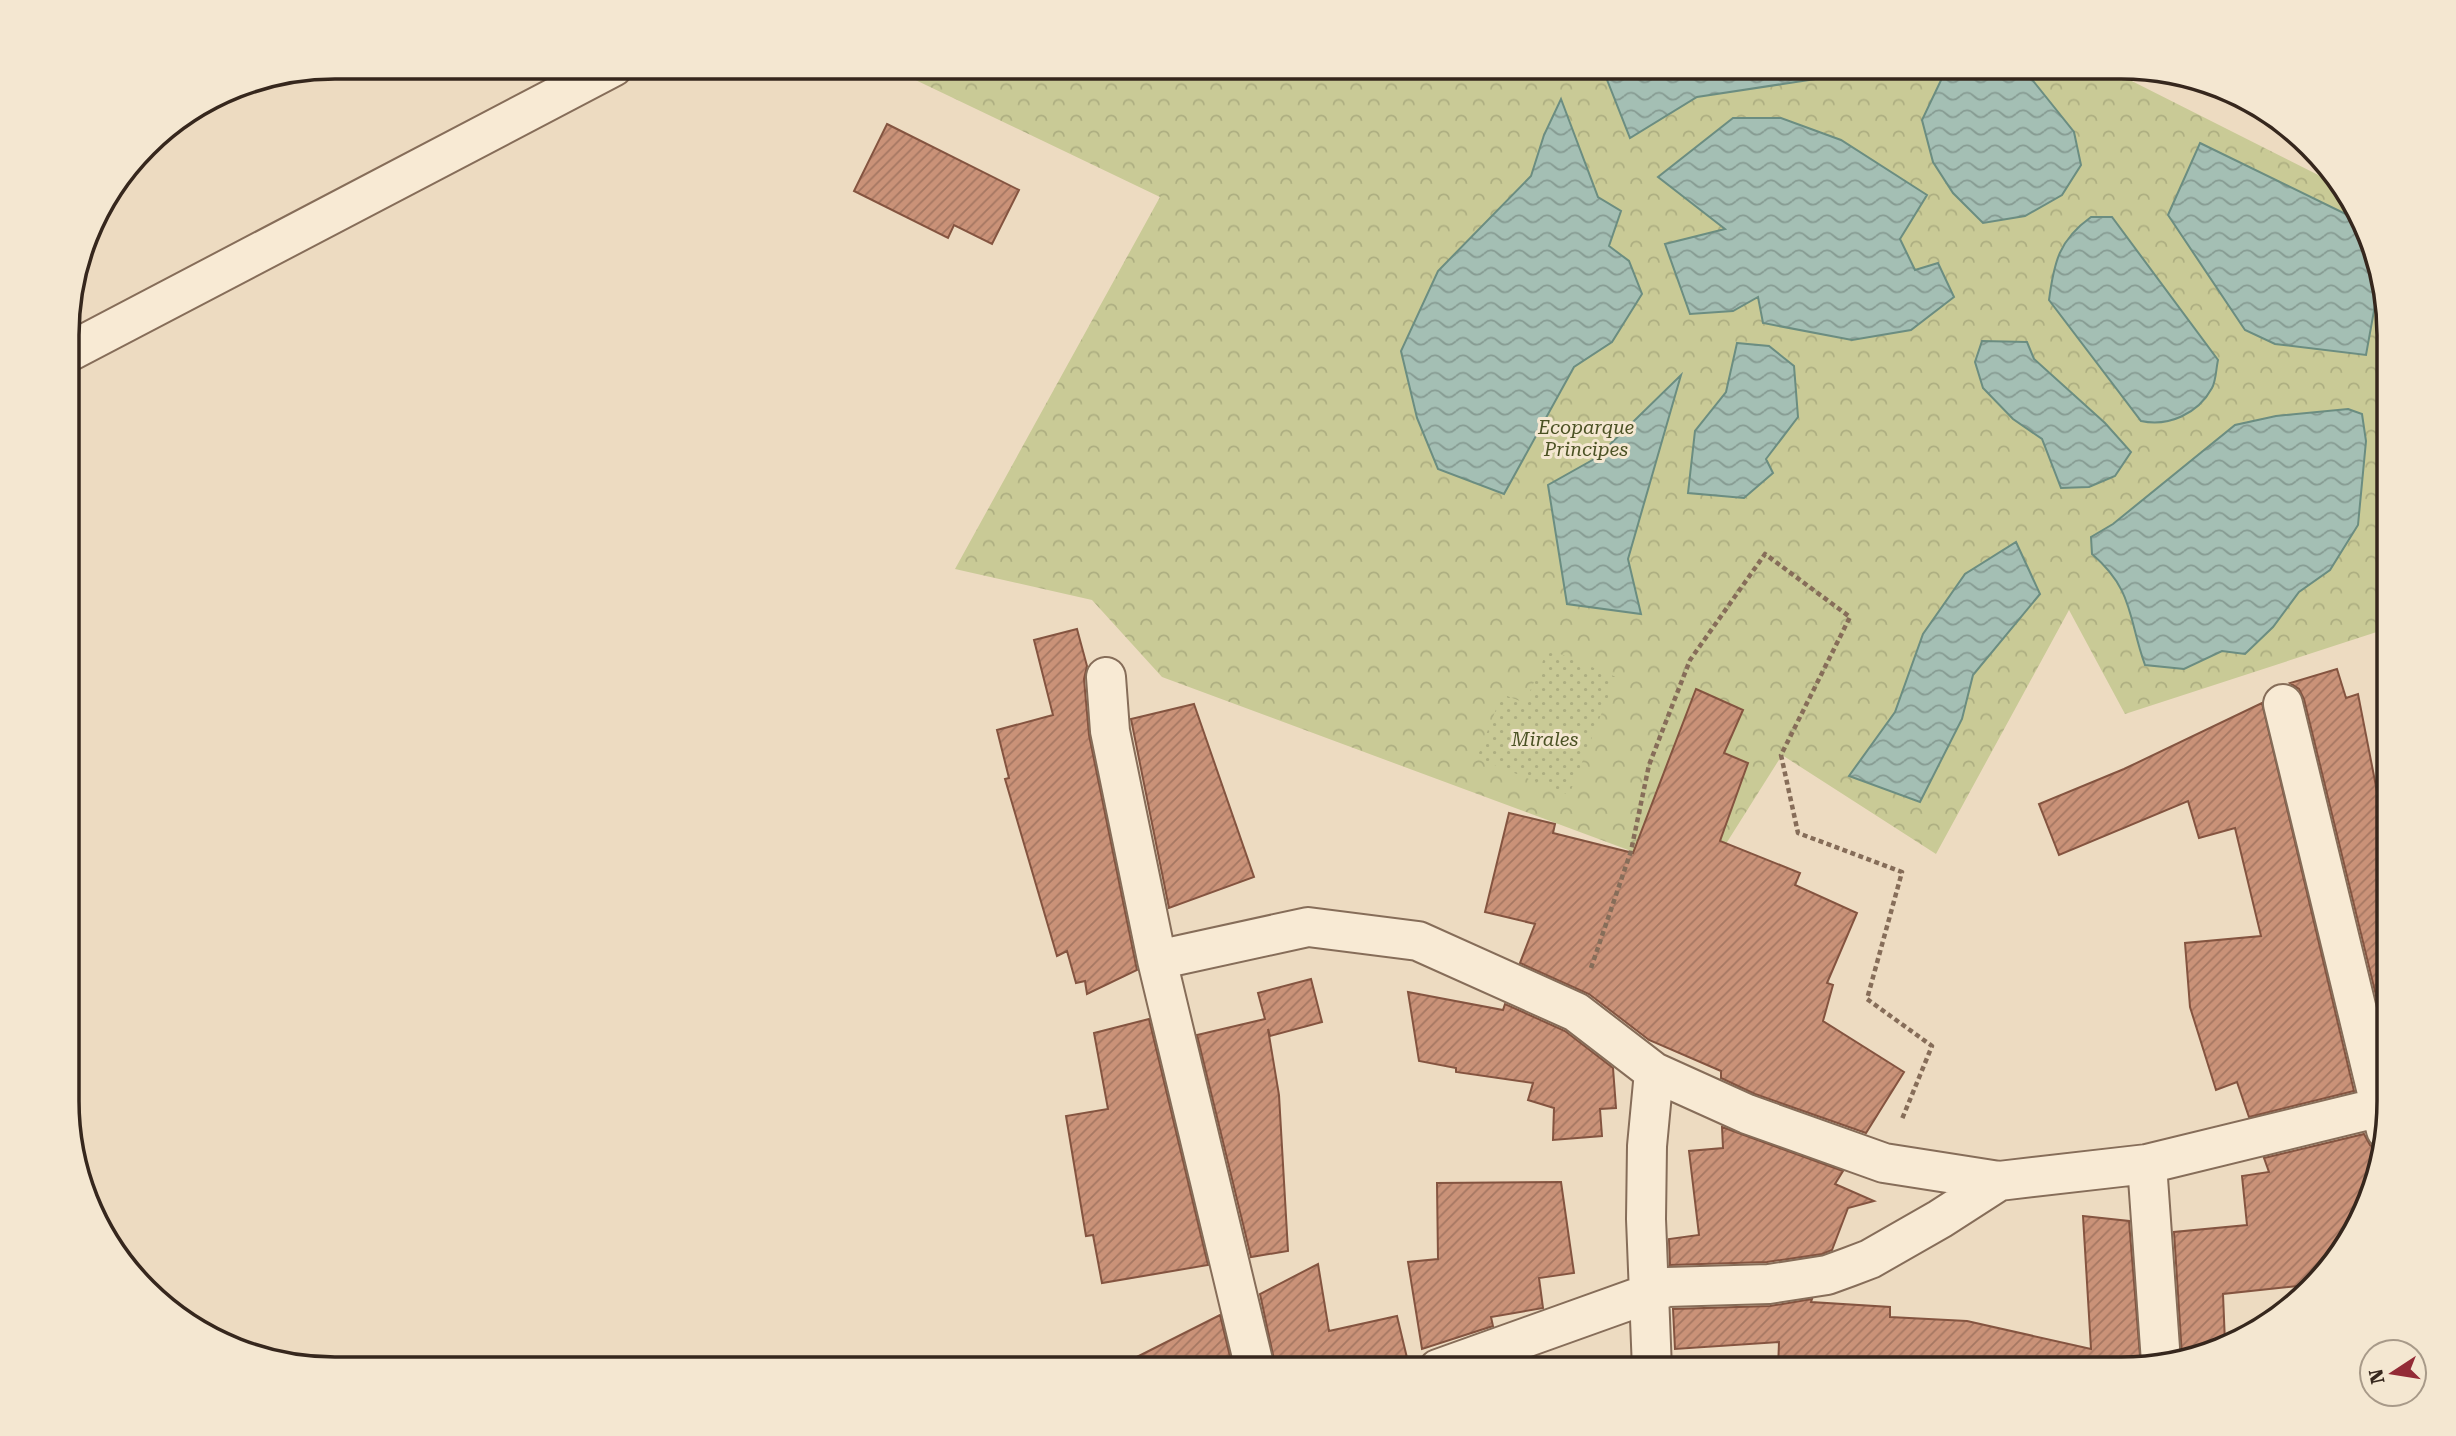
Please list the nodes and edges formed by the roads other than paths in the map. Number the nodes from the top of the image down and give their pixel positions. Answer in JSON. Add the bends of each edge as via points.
{"nodes":[{"id":1,"x":587,"y":79,"type":"edge"},
{"id":2,"x":79,"y":347,"type":"edge"},
{"id":3,"x":1106,"y":677,"type":"dead end"},
{"id":4,"x":2283,"y":704,"type":"dead end"},
{"id":5,"x":1157,"y":960,"type":"junction"},
{"id":6,"x":1654,"y":1072,"type":"junction"},
{"id":7,"x":2377,"y":1081,"type":"edge"},
{"id":8,"x":2377,"y":1115,"type":"edge"},
{"id":9,"x":2147,"y":1164,"type":"junction"},
{"id":10,"x":1999,"y":1181,"type":"junction"},
{"id":11,"x":1650,"y":1291,"type":"junction"},
{"id":12,"x":2160,"y":1354,"type":"edge"},
{"id":13,"x":1252,"y":1357,"type":"edge"},
{"id":14,"x":1471,"y":1357,"type":"edge"},
{"id":15,"x":1652,"y":1357,"type":"edge"}],
"edges":[{"from":1,"to":2,"type":"street"},
{"from":3,"to":5,"type":"street","via":[[1111,731]]},
{"from":4,"to":7,"type":"street"},
{"from":5,"to":6,"type":"street","via":[[1308,926],[1418,941],[1576,1012]]},
{"from":5,"to":13,"type":"street"},
{"from":6,"to":10,"type":"street","via":[[1746,1114],[1884,1163]]},
{"from":6,"to":11,"type":"street","via":[[1646,1195]]},
{"from":8,"to":9,"type":"street"},
{"from":9,"to":10,"type":"street"},
{"from":9,"to":12,"type":"street"},
{"from":10,"to":11,"type":"street","via":[[1870,1259],[1827,1275],[1769,1284],[1702,1284]]},
{"from":11,"to":14,"type":"street"},
{"from":11,"to":15,"type":"street"}]}
